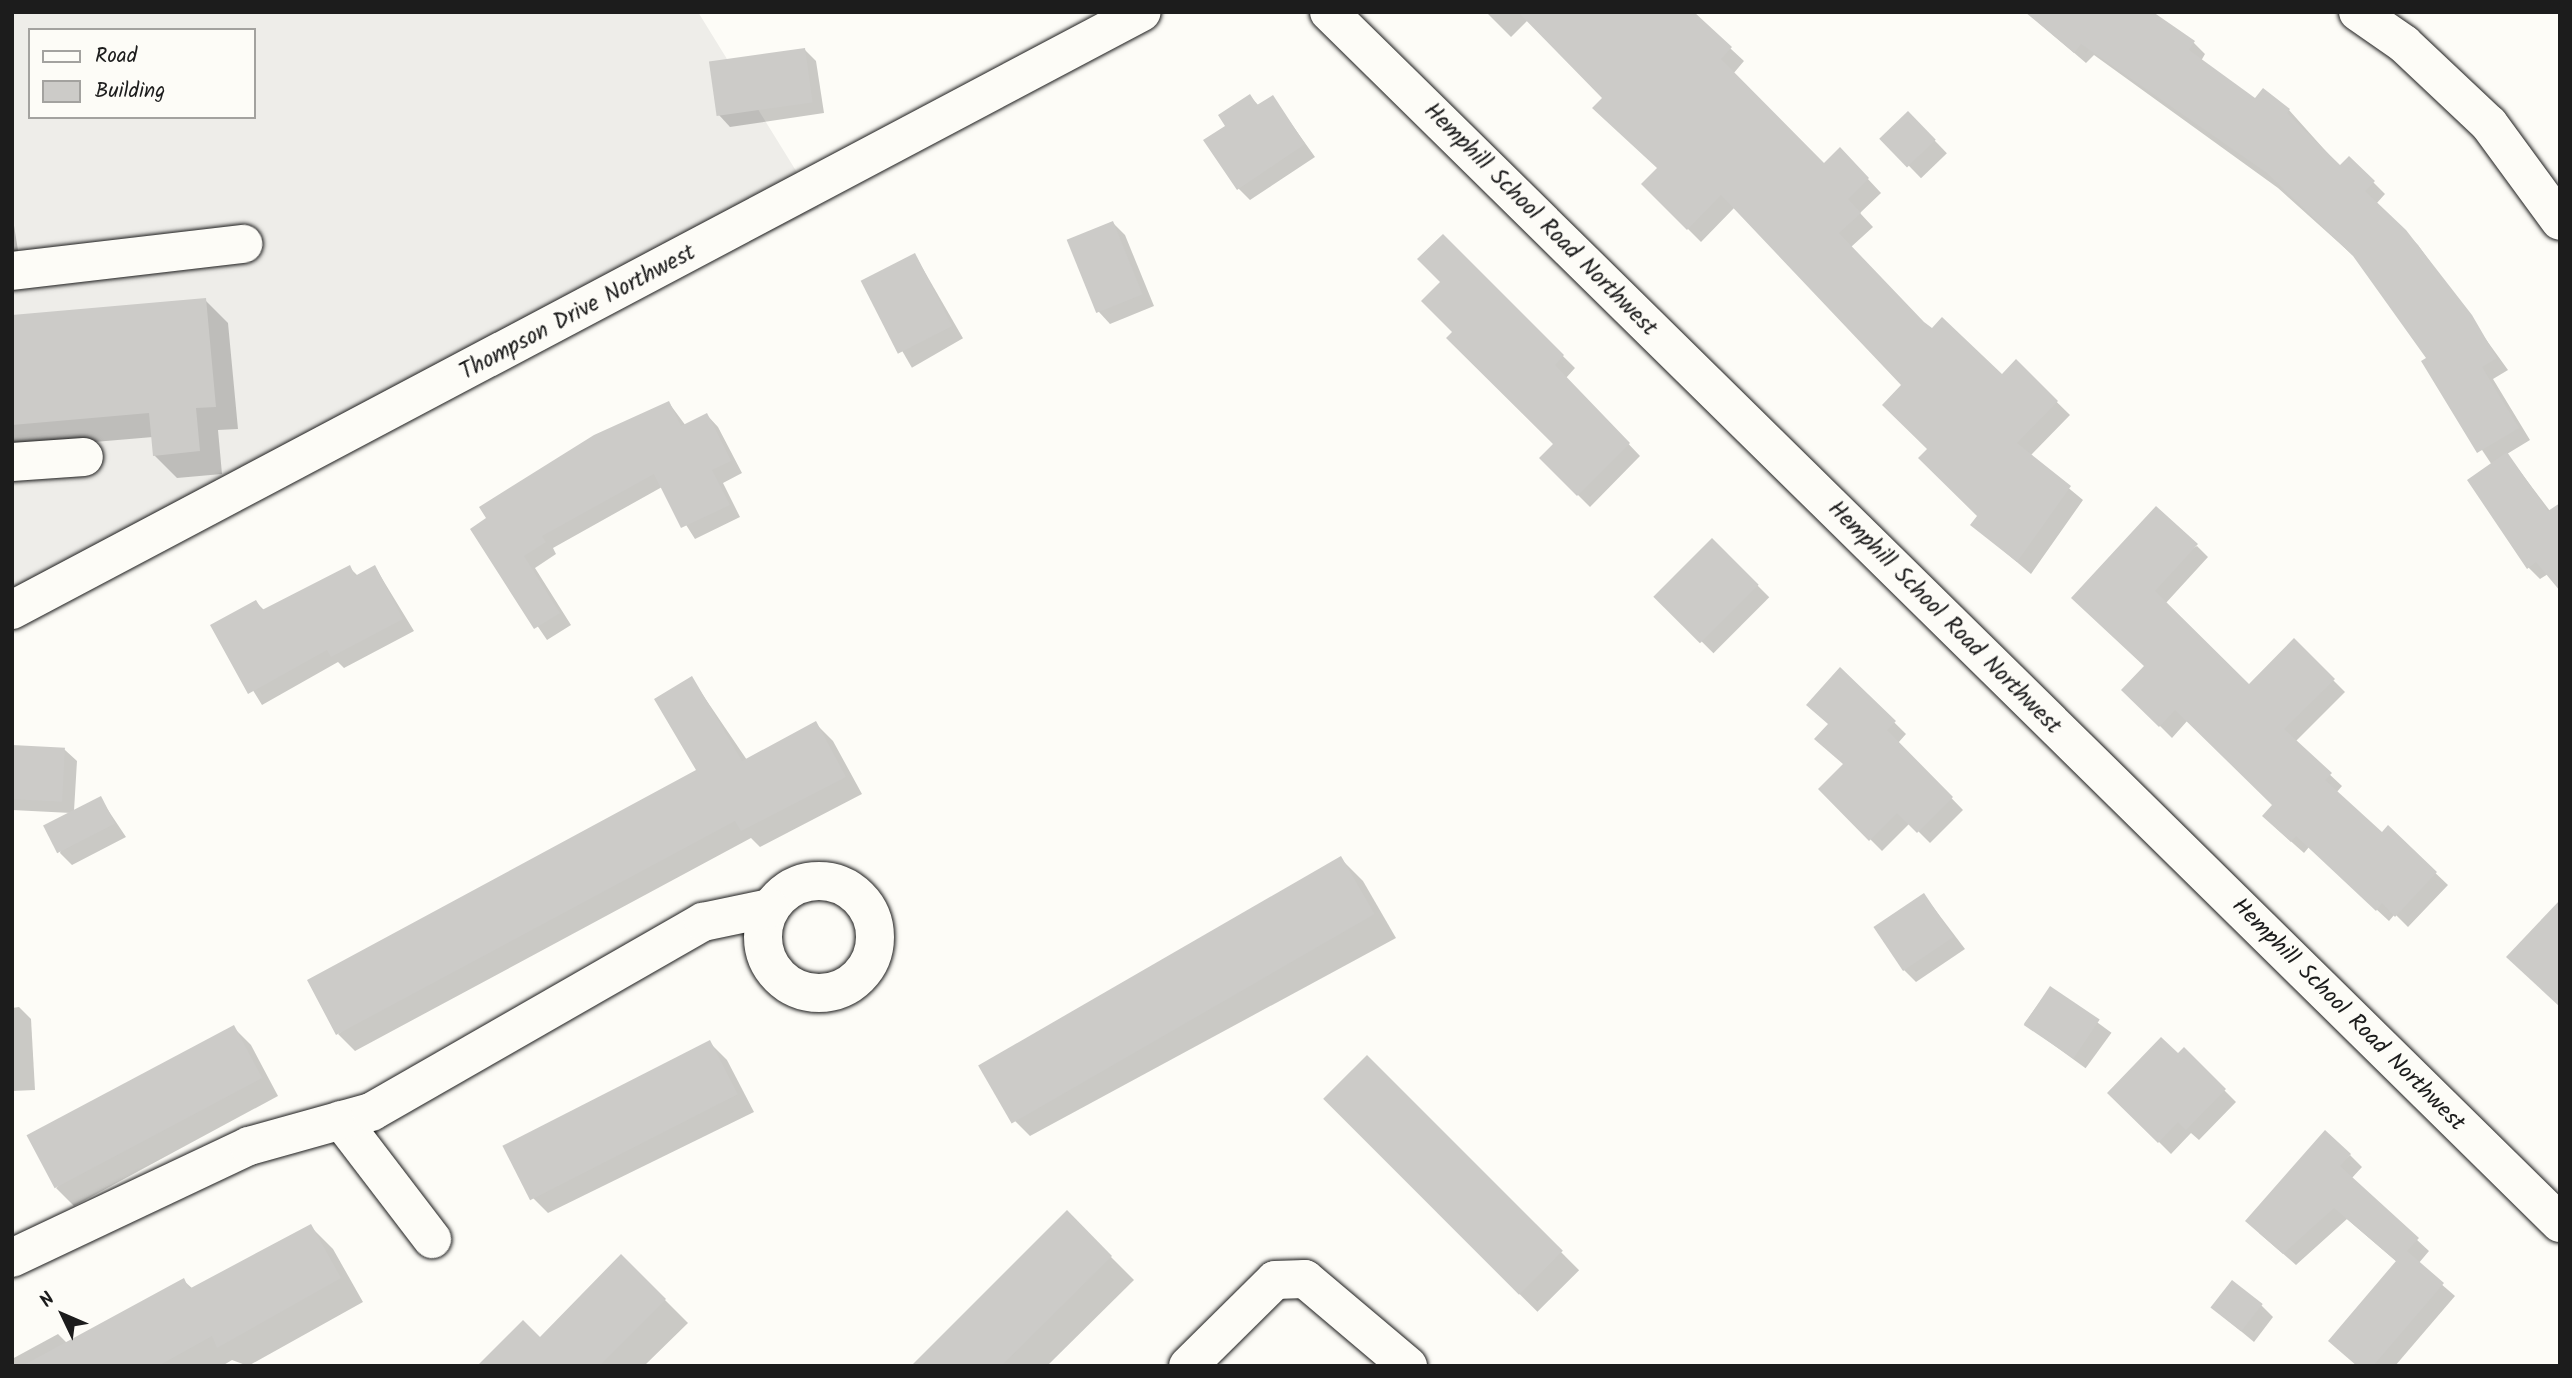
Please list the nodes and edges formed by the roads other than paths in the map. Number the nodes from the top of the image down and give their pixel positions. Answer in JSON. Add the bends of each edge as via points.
{"nodes":[{"id":1,"x":1142,"y":12,"type":"edge"},
{"id":2,"x":1329,"y":12,"type":"edge"},
{"id":3,"x":2358,"y":12,"type":"edge"},
{"id":4,"x":2560,"y":221,"type":"edge"},
{"id":5,"x":243,"y":244,"type":"dead end"},
{"id":6,"x":12,"y":271,"type":"edge"},
{"id":7,"x":84,"y":457,"type":"dead end"},
{"id":8,"x":12,"y":462,"type":"edge"},
{"id":9,"x":12,"y":610,"type":"edge"},
{"id":10,"x":770,"y":908,"type":"dead end"},
{"id":11,"x":341,"y":1120,"type":"junction"},
{"id":12,"x":2554,"y":1204,"type":"edge"},
{"id":13,"x":432,"y":1239,"type":"dead end"},
{"id":14,"x":12,"y":1258,"type":"edge"},
{"id":15,"x":1188,"y":1366,"type":"edge"},
{"id":16,"x":1408,"y":1366,"type":"edge"}],
"edges":[{"from":1,"to":9,"type":"street","name":"Thompson Drive Northwest"},
{"from":2,"to":12,"type":"street","name":"Hemphill School Road Northwest"},
{"from":3,"to":4,"type":"street","via":[[2404,44],[2488,124]]},
{"from":5,"to":6,"type":"street"},
{"from":7,"to":8,"type":"street"},
{"from":10,"to":11,"type":"street","via":[[703,922],[371,1112]]},
{"from":11,"to":13,"type":"street"},
{"from":11,"to":14,"type":"street","via":[[249,1146]]},
{"from":15,"to":16,"type":"street","via":[[1275,1280],[1305,1279]]}]}
